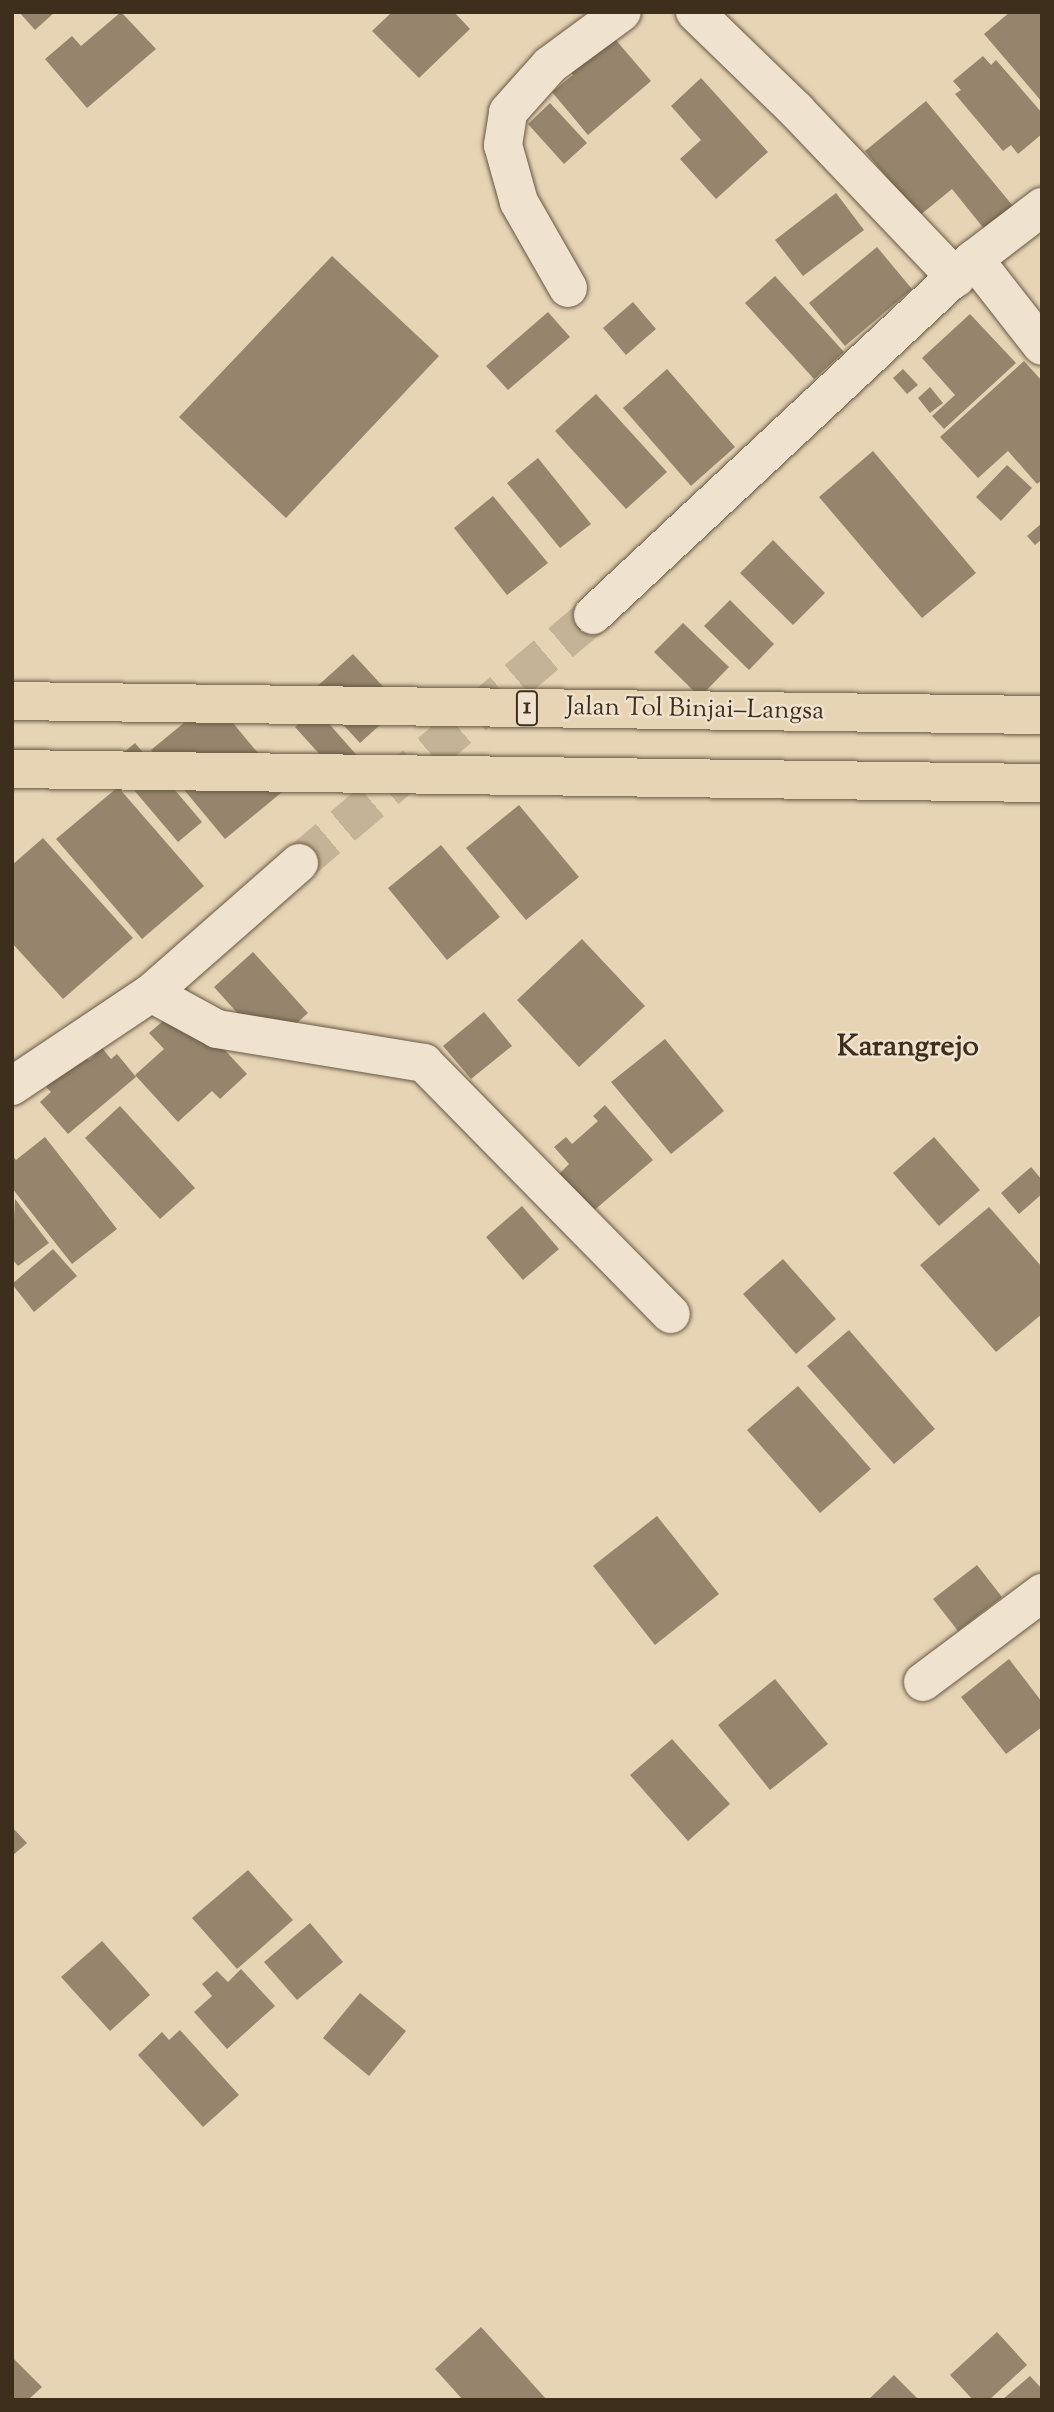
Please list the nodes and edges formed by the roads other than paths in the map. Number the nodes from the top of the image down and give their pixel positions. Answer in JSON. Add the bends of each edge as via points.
{"nodes":[{"id":1,"x":622,"y":12,"type":"edge"},
{"id":2,"x":695,"y":12,"type":"edge"},
{"id":3,"x":1042,"y":208,"type":"edge"},
{"id":4,"x":965,"y":268,"type":"junction"},
{"id":5,"x":568,"y":288,"type":"dead end"},
{"id":6,"x":1042,"y":346,"type":"edge"},
{"id":7,"x":593,"y":615,"type":"tunnel mouth"},
{"id":8,"x":12,"y":701,"type":"edge"},
{"id":9,"x":1042,"y":715,"type":"edge"},
{"id":10,"x":12,"y":769,"type":"edge"},
{"id":11,"x":1042,"y":782,"type":"edge"},
{"id":12,"x":299,"y":863,"type":"tunnel mouth"},
{"id":13,"x":151,"y":993,"type":"junction"},
{"id":14,"x":12,"y":1086,"type":"edge"},
{"id":15,"x":670,"y":1314,"type":"dead end"},
{"id":16,"x":1042,"y":1593,"type":"edge"},
{"id":17,"x":923,"y":1682,"type":"dead end"}],
"edges":[{"from":1,"to":5,"type":"street","via":[[550,65],[508,113],[503,145],[519,202]]},
{"from":2,"to":4,"type":"street"},
{"from":3,"to":4,"type":"street"},
{"from":4,"to":6,"type":"street"},
{"from":4,"to":7,"type":"street"},
{"from":8,"to":9,"type":"highway","name":"Jalan Tol Binjai–Langsa","number":"1"},
{"from":10,"to":11,"type":"highway"},
{"from":12,"to":13,"type":"street"},
{"from":13,"to":14,"type":"street"},
{"from":13,"to":15,"type":"street","via":[[216,1029],[424,1063]]},
{"from":16,"to":17,"type":"street"}]}
